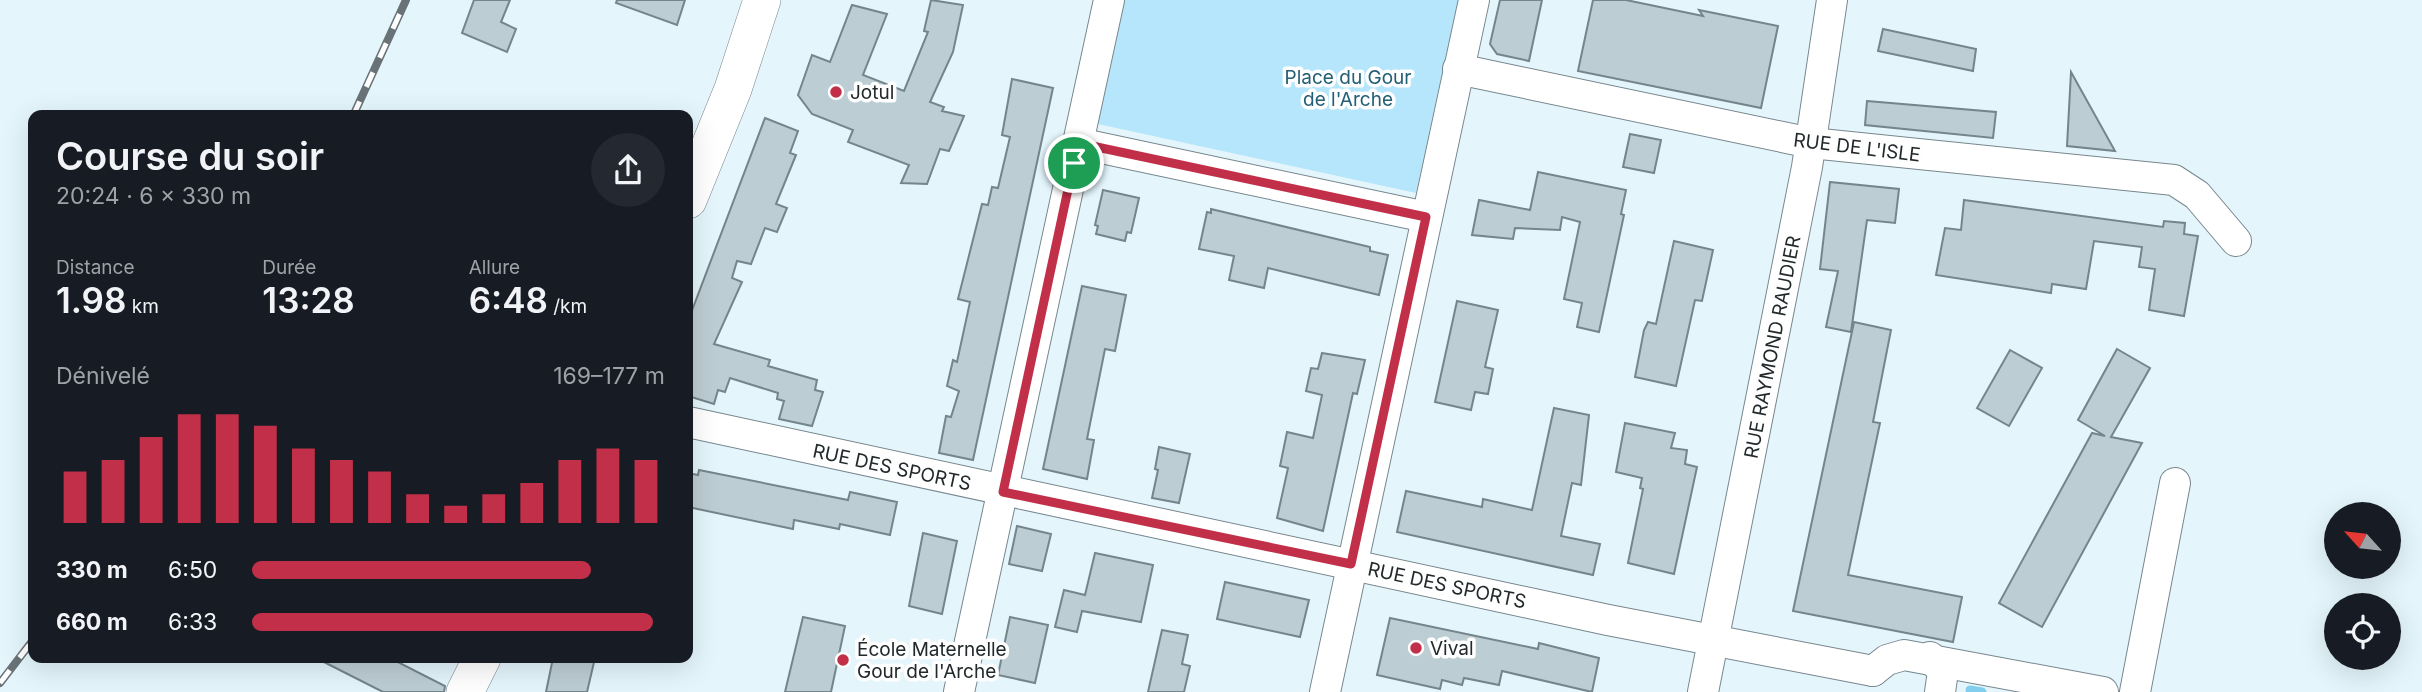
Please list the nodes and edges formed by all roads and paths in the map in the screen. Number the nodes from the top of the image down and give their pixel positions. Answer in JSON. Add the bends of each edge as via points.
{"nodes":[{"id":1,"x":762,"y":0,"type":"edge"},
{"id":2,"x":1109,"y":0,"type":"edge"},
{"id":3,"x":1474,"y":0,"type":"edge"},
{"id":4,"x":1832,"y":0,"type":"edge"},
{"id":5,"x":1458,"y":69,"type":"junction"},
{"id":6,"x":1078,"y":143,"type":"junction"},
{"id":7,"x":1811,"y":143,"type":"junction"},
{"id":8,"x":693,"y":188,"type":"edge"},
{"id":9,"x":1426,"y":217,"type":"junction"},
{"id":10,"x":2236,"y":241,"type":"dead end"},
{"id":11,"x":693,"y":423,"type":"edge"},
{"id":12,"x":2175,"y":483,"type":"dead end"},
{"id":13,"x":1003,"y":492,"type":"junction"},
{"id":14,"x":1351,"y":564,"type":"junction"},
{"id":15,"x":1713,"y":641,"type":"junction"},
{"id":16,"x":1930,"y":657,"type":"junction"},
{"id":17,"x":479,"y":663,"type":"edge"},
{"id":18,"x":1880,"y":682,"type":"edge"},
{"id":19,"x":465,"y":692,"type":"edge"},
{"id":20,"x":959,"y":692,"type":"edge"},
{"id":21,"x":1325,"y":692,"type":"edge"},
{"id":22,"x":1703,"y":692,"type":"edge"},
{"id":23,"x":1940,"y":692,"type":"edge"},
{"id":24,"x":2103,"y":692,"type":"edge"},
{"id":25,"x":2135,"y":692,"type":"edge"}],
"edges":[{"from":1,"to":8,"type":"main road"},
{"from":2,"to":6,"type":"street"},
{"from":3,"to":5,"type":"street"},
{"from":4,"to":7,"type":"street","name":"RUE RAYMOND RAUDIER"},
{"from":5,"to":7,"type":"street","name":"RUE DE L'ISLE"},
{"from":5,"to":9,"type":"street"},
{"from":6,"to":9,"type":"street"},
{"from":6,"to":13,"type":"street"},
{"from":7,"to":10,"type":"street","name":"RUE DE L'ISLE","via":[[2174,180],[2197,195]]},
{"from":7,"to":15,"type":"street","name":"RUE RAYMOND RAUDIER"},
{"from":9,"to":14,"type":"street"},
{"from":11,"to":13,"type":"street","name":"RUE DES SPORTS"},
{"from":12,"to":25,"type":"street"},
{"from":13,"to":14,"type":"street","name":"RUE DES SPORTS"},
{"from":13,"to":20,"type":"street"},
{"from":14,"to":15,"type":"street","name":"RUE DES SPORTS"},
{"from":14,"to":21,"type":"street"},
{"from":15,"to":18,"type":"street","name":"RUE DES SPORTS"},
{"from":15,"to":22,"type":"street","name":"RUE RAYMOND RAUDIER"},
{"from":16,"to":18,"type":"street","via":[[1904,655],[1887,660]]},
{"from":16,"to":23,"type":"street","via":[[1943,671]]},
{"from":16,"to":24,"type":"street"},
{"from":17,"to":19,"type":"main road"}]}
